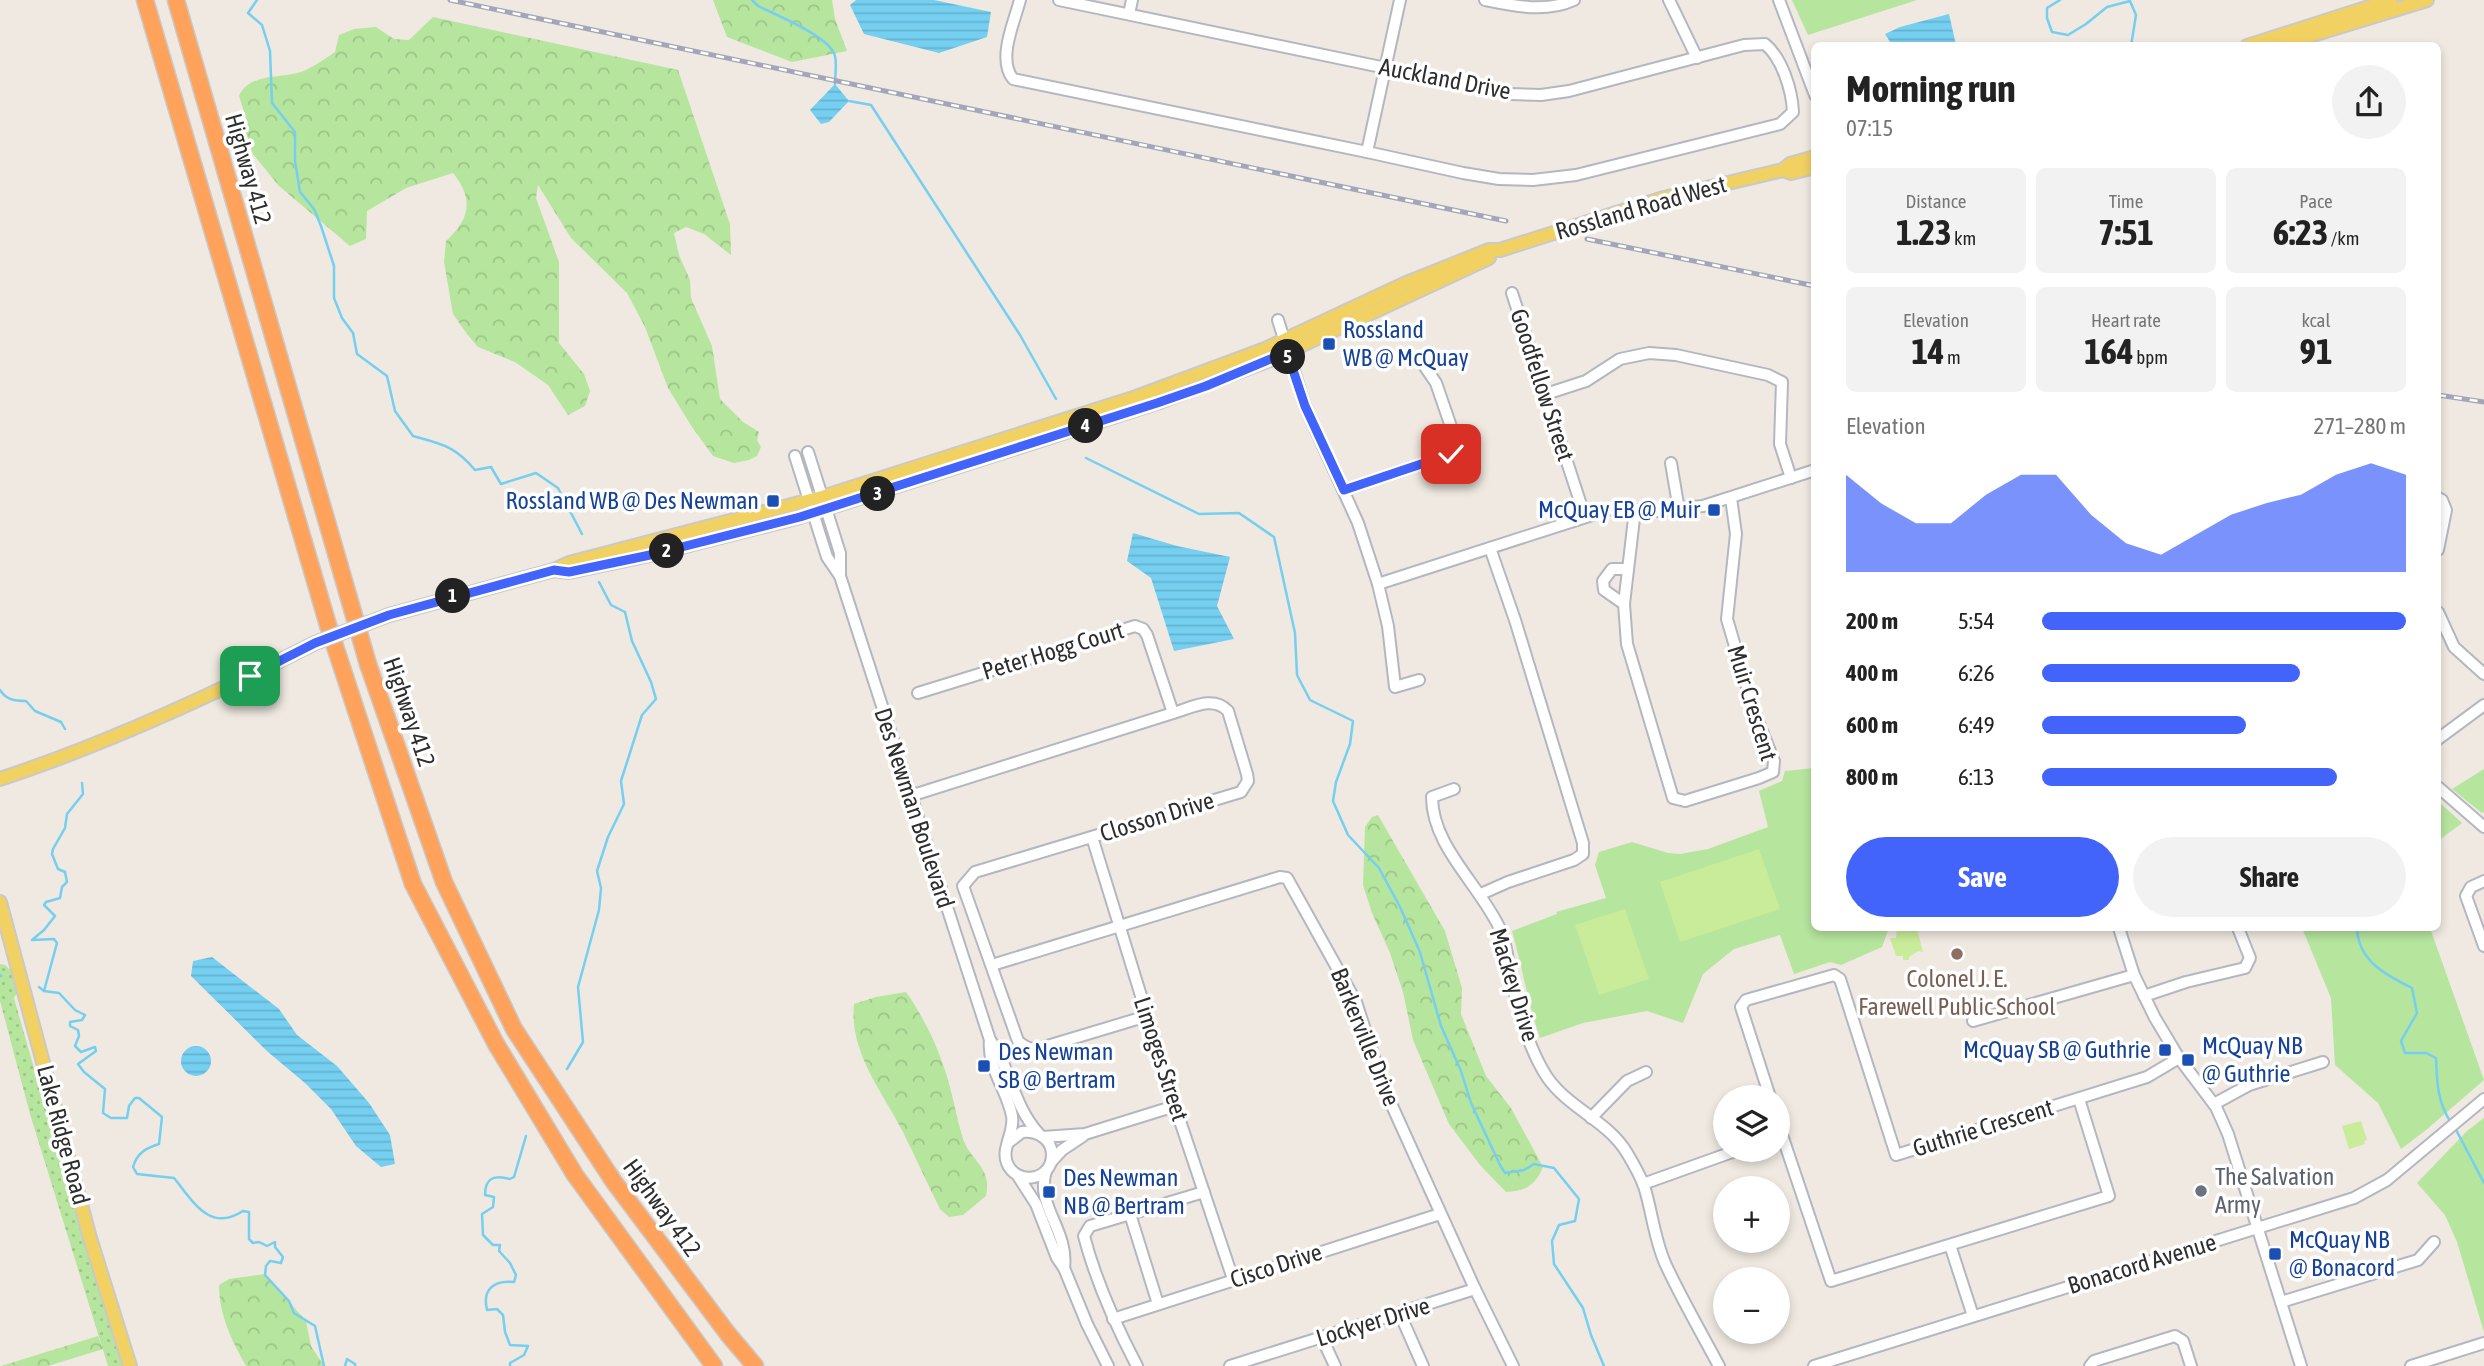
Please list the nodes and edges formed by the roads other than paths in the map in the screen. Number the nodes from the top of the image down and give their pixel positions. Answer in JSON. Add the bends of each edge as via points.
{"nodes":[{"id":1,"x":145,"y":0,"type":"edge"},
{"id":2,"x":176,"y":0,"type":"edge"},
{"id":3,"x":1020,"y":0,"type":"edge"},
{"id":4,"x":1059,"y":0,"type":"edge"},
{"id":5,"x":1132,"y":0,"type":"edge"},
{"id":6,"x":1400,"y":0,"type":"edge"},
{"id":7,"x":1488,"y":0,"type":"edge"},
{"id":8,"x":1574,"y":0,"type":"edge"},
{"id":9,"x":1669,"y":0,"type":"edge"},
{"id":10,"x":1779,"y":0,"type":"edge"},
{"id":11,"x":2391,"y":0,"type":"edge"},
{"id":12,"x":2426,"y":0,"type":"edge"},
{"id":13,"x":1129,"y":14,"type":"junction"},
{"id":14,"x":2259,"y":42,"type":"edge"},
{"id":15,"x":2290,"y":42,"type":"edge"},
{"id":16,"x":1697,"y":58,"type":"junction"},
{"id":17,"x":1386,"y":68,"type":"junction"},
{"id":18,"x":1811,"y":84,"type":"edge"},
{"id":19,"x":1367,"y":152,"type":"junction"},
{"id":20,"x":1811,"y":158,"type":"edge"},
{"id":21,"x":1811,"y":168,"type":"edge"},
{"id":22,"x":1783,"y":170,"type":"junction"},
{"id":23,"x":1512,"y":293,"type":"dead end"},
{"id":24,"x":1278,"y":320,"type":"dead end"},
{"id":25,"x":1285,"y":346,"type":"junction"},
{"id":26,"x":1421,"y":361,"type":"dead end"},
{"id":27,"x":1546,"y":394,"type":"junction"},
{"id":28,"x":808,"y":452,"type":"dead end"},
{"id":29,"x":795,"y":456,"type":"dead end"},
{"id":30,"x":1671,"y":463,"type":"dead end"},
{"id":31,"x":1811,"y":471,"type":"edge"},
{"id":32,"x":1791,"y":478,"type":"junction"},
{"id":33,"x":1344,"y":490,"type":"junction"},
{"id":34,"x":1731,"y":498,"type":"junction"},
{"id":35,"x":2441,"y":500,"type":"edge"},
{"id":36,"x":818,"y":505,"type":"junction"},
{"id":37,"x":1635,"y":510,"type":"junction"},
{"id":38,"x":1679,"y":510,"type":"junction"},
{"id":39,"x":1585,"y":517,"type":"junction"},
{"id":40,"x":2441,"y":535,"type":"edge"},
{"id":41,"x":1490,"y":548,"type":"junction"},
{"id":42,"x":1628,"y":569,"type":"junction"},
{"id":43,"x":1378,"y":584,"type":"junction"},
{"id":44,"x":1624,"y":604,"type":"junction"},
{"id":45,"x":2441,"y":618,"type":"edge"},
{"id":46,"x":2484,"y":674,"type":"edge"},
{"id":47,"x":1419,"y":680,"type":"dead end"},
{"id":48,"x":918,"y":693,"type":"dead end"},
{"id":49,"x":2484,"y":705,"type":"edge"},
{"id":50,"x":1173,"y":713,"type":"junction"},
{"id":51,"x":2441,"y":737,"type":"edge"},
{"id":52,"x":0,"y":779,"type":"edge"},
{"id":53,"x":1454,"y":789,"type":"dead end"},
{"id":54,"x":2441,"y":790,"type":"edge"},
{"id":55,"x":910,"y":796,"type":"junction"},
{"id":56,"x":2484,"y":827,"type":"edge"},
{"id":57,"x":1092,"y":837,"type":"junction"},
{"id":58,"x":2484,"y":881,"type":"edge"},
{"id":59,"x":1481,"y":894,"type":"junction"},
{"id":60,"x":0,"y":902,"type":"edge"},
{"id":61,"x":1120,"y":925,"type":"junction"},
{"id":62,"x":2120,"y":931,"type":"edge"},
{"id":63,"x":2239,"y":931,"type":"edge"},
{"id":64,"x":2484,"y":946,"type":"edge"},
{"id":65,"x":992,"y":965,"type":"junction"},
{"id":66,"x":2134,"y":975,"type":"junction"},
{"id":67,"x":2144,"y":996,"type":"junction"},
{"id":68,"x":1147,"y":1016,"type":"junction"},
{"id":69,"x":1973,"y":1020,"type":"dead end"},
{"id":70,"x":990,"y":1040,"type":"junction"},
{"id":71,"x":2179,"y":1058,"type":"junction"},
{"id":72,"x":2323,"y":1062,"type":"dead end"},
{"id":73,"x":1646,"y":1072,"type":"dead end"},
{"id":74,"x":1766,"y":1085,"type":"edge"},
{"id":75,"x":2079,"y":1099,"type":"junction"},
{"id":76,"x":2484,"y":1099,"type":"edge"},
{"id":77,"x":2214,"y":1104,"type":"junction"},
{"id":78,"x":1175,"y":1106,"type":"junction"},
{"id":79,"x":1591,"y":1118,"type":"junction"},
{"id":80,"x":1085,"y":1134,"type":"junction"},
{"id":81,"x":1041,"y":1135,"type":"junction"},
{"id":82,"x":1009,"y":1142,"type":"junction"},
{"id":83,"x":1713,"y":1159,"type":"edge"},
{"id":84,"x":1789,"y":1162,"type":"edge"},
{"id":85,"x":1048,"y":1166,"type":"junction"},
{"id":86,"x":1018,"y":1176,"type":"junction"},
{"id":87,"x":1643,"y":1184,"type":"junction"},
{"id":88,"x":1204,"y":1192,"type":"junction"},
{"id":89,"x":1130,"y":1214,"type":"junction"},
{"id":90,"x":1440,"y":1214,"type":"junction"},
{"id":91,"x":2258,"y":1229,"type":"junction"},
{"id":92,"x":2434,"y":1242,"type":"dead end"},
{"id":93,"x":1950,"y":1245,"type":"junction"},
{"id":94,"x":1064,"y":1268,"type":"junction"},
{"id":95,"x":1233,"y":1279,"type":"junction"},
{"id":96,"x":1475,"y":1289,"type":"junction"},
{"id":97,"x":2281,"y":1302,"type":"junction"},
{"id":98,"x":1158,"y":1304,"type":"junction"},
{"id":99,"x":1399,"y":1314,"type":"junction"},
{"id":100,"x":1973,"y":1316,"type":"junction"},
{"id":101,"x":1113,"y":1319,"type":"junction"},
{"id":102,"x":1322,"y":1338,"type":"junction"},
{"id":103,"x":2484,"y":1343,"type":"edge"},
{"id":104,"x":130,"y":1366,"type":"edge"},
{"id":105,"x":715,"y":1366,"type":"edge"},
{"id":106,"x":755,"y":1366,"type":"edge"},
{"id":107,"x":1108,"y":1366,"type":"edge"},
{"id":108,"x":1137,"y":1366,"type":"edge"},
{"id":109,"x":1230,"y":1366,"type":"edge"},
{"id":110,"x":1335,"y":1366,"type":"edge"},
{"id":111,"x":1423,"y":1366,"type":"edge"},
{"id":112,"x":1513,"y":1366,"type":"edge"},
{"id":113,"x":1719,"y":1366,"type":"edge"},
{"id":114,"x":1814,"y":1366,"type":"edge"},
{"id":115,"x":2090,"y":1366,"type":"edge"},
{"id":116,"x":2191,"y":1366,"type":"edge"},
{"id":117,"x":2301,"y":1366,"type":"edge"},
{"id":118,"x":2411,"y":1366,"type":"edge"}],
"edges":[{"from":1,"to":105,"type":"highway","name":"Highway 412","via":[[328,625],[412,884],[496,1044],[575,1175]]},
{"from":2,"to":106,"type":"highway","name":"Highway 412","via":[[368,664],[444,882],[522,1040],[614,1182]]},
{"from":3,"to":19,"type":"street","via":[[1005,61],[1013,79]]},
{"from":4,"to":13,"type":"street","name":"Auckland Drive"},
{"from":5,"to":13,"type":"street"},
{"from":6,"to":17,"type":"street"},
{"from":7,"to":8,"type":"street","via":[[1516,7],[1556,6]]},
{"from":9,"to":16,"type":"street"},
{"from":10,"to":18,"type":"street"},
{"from":11,"to":14,"type":"main road"},
{"from":12,"to":15,"type":"main road"},
{"from":13,"to":17,"type":"street","name":"Auckland Drive"},
{"from":16,"to":17,"type":"street","name":"Auckland Drive","via":[[1541,95],[1511,94]]},
{"from":16,"to":19,"type":"street","name":"Auckland Drive","via":[[1765,44],[1774,52],[1793,112],[1780,124],[1555,178],[1499,179]]},
{"from":17,"to":19,"type":"street"},
{"from":20,"to":22,"type":"main road","name":"Rossland Road West"},
{"from":21,"to":22,"type":"main road","name":"Rossland Road West","via":[[1791,173]]},
{"from":22,"to":25,"type":"main road","name":"Rossland Road West","via":[[1664,198],[1489,250]]},
{"from":23,"to":27,"type":"street","name":"Goodfellow Street"},
{"from":24,"to":25,"type":"street"},
{"from":25,"to":33,"type":"street","via":[[1305,406]]},
{"from":25,"to":36,"type":"main road","name":"Rossland Road West"},
{"from":26,"to":33,"type":"street","via":[[1437,383],[1458,447],[1451,454]]},
{"from":27,"to":32,"type":"street","via":[[1586,381],[1620,359],[1649,352],[1768,375],[1782,382],[1780,444]]},
{"from":27,"to":39,"type":"street","name":"Goodfellow Street"},
{"from":28,"to":36,"type":"street","name":"Des Newman Boulevard"},
{"from":29,"to":36,"type":"street","name":"Des Newman Boulevard"},
{"from":30,"to":38,"type":"street"},
{"from":31,"to":32,"type":"street"},
{"from":32,"to":34,"type":"street"},
{"from":33,"to":43,"type":"street"},
{"from":34,"to":38,"type":"street"},
{"from":34,"to":44,"type":"street","name":"Muir Crescent","via":[[1735,534],[1727,619],[1774,761],[1773,772],[1685,801],[1673,798],[1627,643]]},
{"from":35,"to":40,"type":"street","via":[[2446,510]]},
{"from":36,"to":52,"type":"main road","name":"Rossland Road West","bridge":true,"via":[[569,563],[389,615],[315,643],[92,747]]},
{"from":36,"to":55,"type":"street","name":"Des Newman Boulevard","via":[[840,553],[840,576]]},
{"from":37,"to":38,"type":"street"},
{"from":37,"to":39,"type":"street","via":[[1611,509]]},
{"from":37,"to":42,"type":"street","name":"Muir Crescent"},
{"from":39,"to":41,"type":"street"},
{"from":41,"to":43,"type":"street"},
{"from":41,"to":59,"type":"street","via":[[1583,854]]},
{"from":42,"to":44,"type":"street","name":"Muir Crescent"},
{"from":42,"to":44,"type":"street","via":[[1612,569],[1603,581],[1604,590]]},
{"from":43,"to":47,"type":"street","via":[[1395,687]]},
{"from":45,"to":46,"type":"street","via":[[2455,647]]},
{"from":48,"to":50,"type":"street","name":"Peter Hogg Court","via":[[1135,626],[1147,635]]},
{"from":49,"to":51,"type":"street"},
{"from":50,"to":55,"type":"street","name":"Closson Drive"},
{"from":50,"to":57,"type":"street","name":"Closson Drive","via":[[1212,702],[1228,711],[1247,774],[1244,789]]},
{"from":53,"to":59,"type":"street","name":"Mackey Drive","via":[[1432,797],[1432,815],[1452,855]]},
{"from":54,"to":56,"type":"street"},
{"from":55,"to":70,"type":"street","name":"Des Newman Boulevard"},
{"from":57,"to":61,"type":"street","name":"Limoges Street"},
{"from":57,"to":65,"type":"street","name":"Closson Drive","via":[[975,872],[966,881],[963,886]]},
{"from":58,"to":64,"type":"street","via":[[2471,887],[2466,897]]},
{"from":59,"to":79,"type":"street","name":"Mackey Drive","via":[[1502,933],[1514,993],[1540,1065],[1560,1094]]},
{"from":60,"to":104,"type":"main road","name":"Lake Ridge Road","via":[[84,1216]]},
{"from":61,"to":65,"type":"street","name":"Barkerville Drive"},
{"from":61,"to":68,"type":"street","name":"Limoges Street"},
{"from":61,"to":90,"type":"street","name":"Barkerville Drive","via":[[1287,878],[1356,1002],[1384,1088]]},
{"from":62,"to":66,"type":"street"},
{"from":63,"to":67,"type":"street","via":[[2250,958],[2245,968]]},
{"from":65,"to":68,"type":"street","name":"Closson Drive","via":[[1018,1041],[1027,1048],[1034,1050]]},
{"from":66,"to":67,"type":"street"},
{"from":66,"to":69,"type":"street"},
{"from":67,"to":71,"type":"street"},
{"from":68,"to":78,"type":"street","name":"Limoges Street"},
{"from":70,"to":81,"type":"street","name":"Des Newman Boulevard","via":[[1020,1107]]},
{"from":70,"to":82,"type":"street","name":"Des Newman Boulevard","via":[[988,1054],[1013,1119]]},
{"from":71,"to":75,"type":"street","name":"Guthrie Crescent","via":[[2147,1077]]},
{"from":71,"to":77,"type":"street"},
{"from":72,"to":77,"type":"street","via":[[2249,1085]]},
{"from":73,"to":79,"type":"street","via":[[1628,1081]]},
{"from":74,"to":75,"type":"street","name":"Guthrie Crescent","via":[[1741,1007],[1746,1000],[1834,975],[1840,979],[1896,1155]]},
{"from":75,"to":93,"type":"street","name":"Guthrie Crescent","via":[[2109,1196]]},
{"from":76,"to":91,"type":"street","name":"Bonacord Avenue","via":[[2373,1189]]},
{"from":77,"to":91,"type":"street"},
{"from":78,"to":80,"type":"street"},
{"from":78,"to":88,"type":"street","name":"Limoges Street"},
{"from":79,"to":87,"type":"street","name":"Mackey Drive","via":[[1625,1150]]},
{"from":80,"to":81,"type":"street"},
{"from":80,"to":85,"type":"street"},
{"from":81,"to":82,"type":"street","via":[[1022,1132]]},
{"from":81,"to":85,"type":"street","via":[[1051,1148]]},
{"from":82,"to":86,"type":"street","via":[[1007,1165]]},
{"from":83,"to":87,"type":"street"},
{"from":84,"to":93,"type":"street","name":"Guthrie Crescent","via":[[1831,1282]]},
{"from":85,"to":86,"type":"street","via":[[1033,1178]]},
{"from":85,"to":94,"type":"street","via":[[1043,1193],[1062,1236]]},
{"from":86,"to":94,"type":"street","via":[[1037,1204]]},
{"from":87,"to":113,"type":"street","name":"Mackey Drive","via":[[1665,1263]]},
{"from":88,"to":89,"type":"street"},
{"from":88,"to":95,"type":"street","name":"Limoges Street"},
{"from":89,"to":98,"type":"street"},
{"from":89,"to":101,"type":"street","via":[[1090,1226],[1084,1236]]},
{"from":90,"to":95,"type":"street","name":"Cisco Drive"},
{"from":90,"to":96,"type":"street","name":"Barkerville Drive"},
{"from":91,"to":97,"type":"street"},
{"from":91,"to":100,"type":"street","name":"Bonacord Avenue"},
{"from":92,"to":97,"type":"street","via":[[2418,1260]]},
{"from":93,"to":100,"type":"street"},
{"from":94,"to":107,"type":"street"},
{"from":95,"to":98,"type":"street","name":"Cisco Drive"},
{"from":96,"to":99,"type":"street","name":"Lockyer Drive"},
{"from":96,"to":112,"type":"street","name":"Barkerville Drive"},
{"from":97,"to":117,"type":"street"},
{"from":98,"to":101,"type":"street","name":"Cisco Drive"},
{"from":99,"to":102,"type":"street","name":"Lockyer Drive"},
{"from":99,"to":111,"type":"street"},
{"from":100,"to":114,"type":"street","name":"Bonacord Avenue"},
{"from":101,"to":108,"type":"street"},
{"from":102,"to":109,"type":"street","name":"Lockyer Drive"},
{"from":102,"to":110,"type":"street"},
{"from":103,"to":118,"type":"street"},
{"from":115,"to":116,"type":"street","via":[[2175,1336],[2183,1341]]}]}
